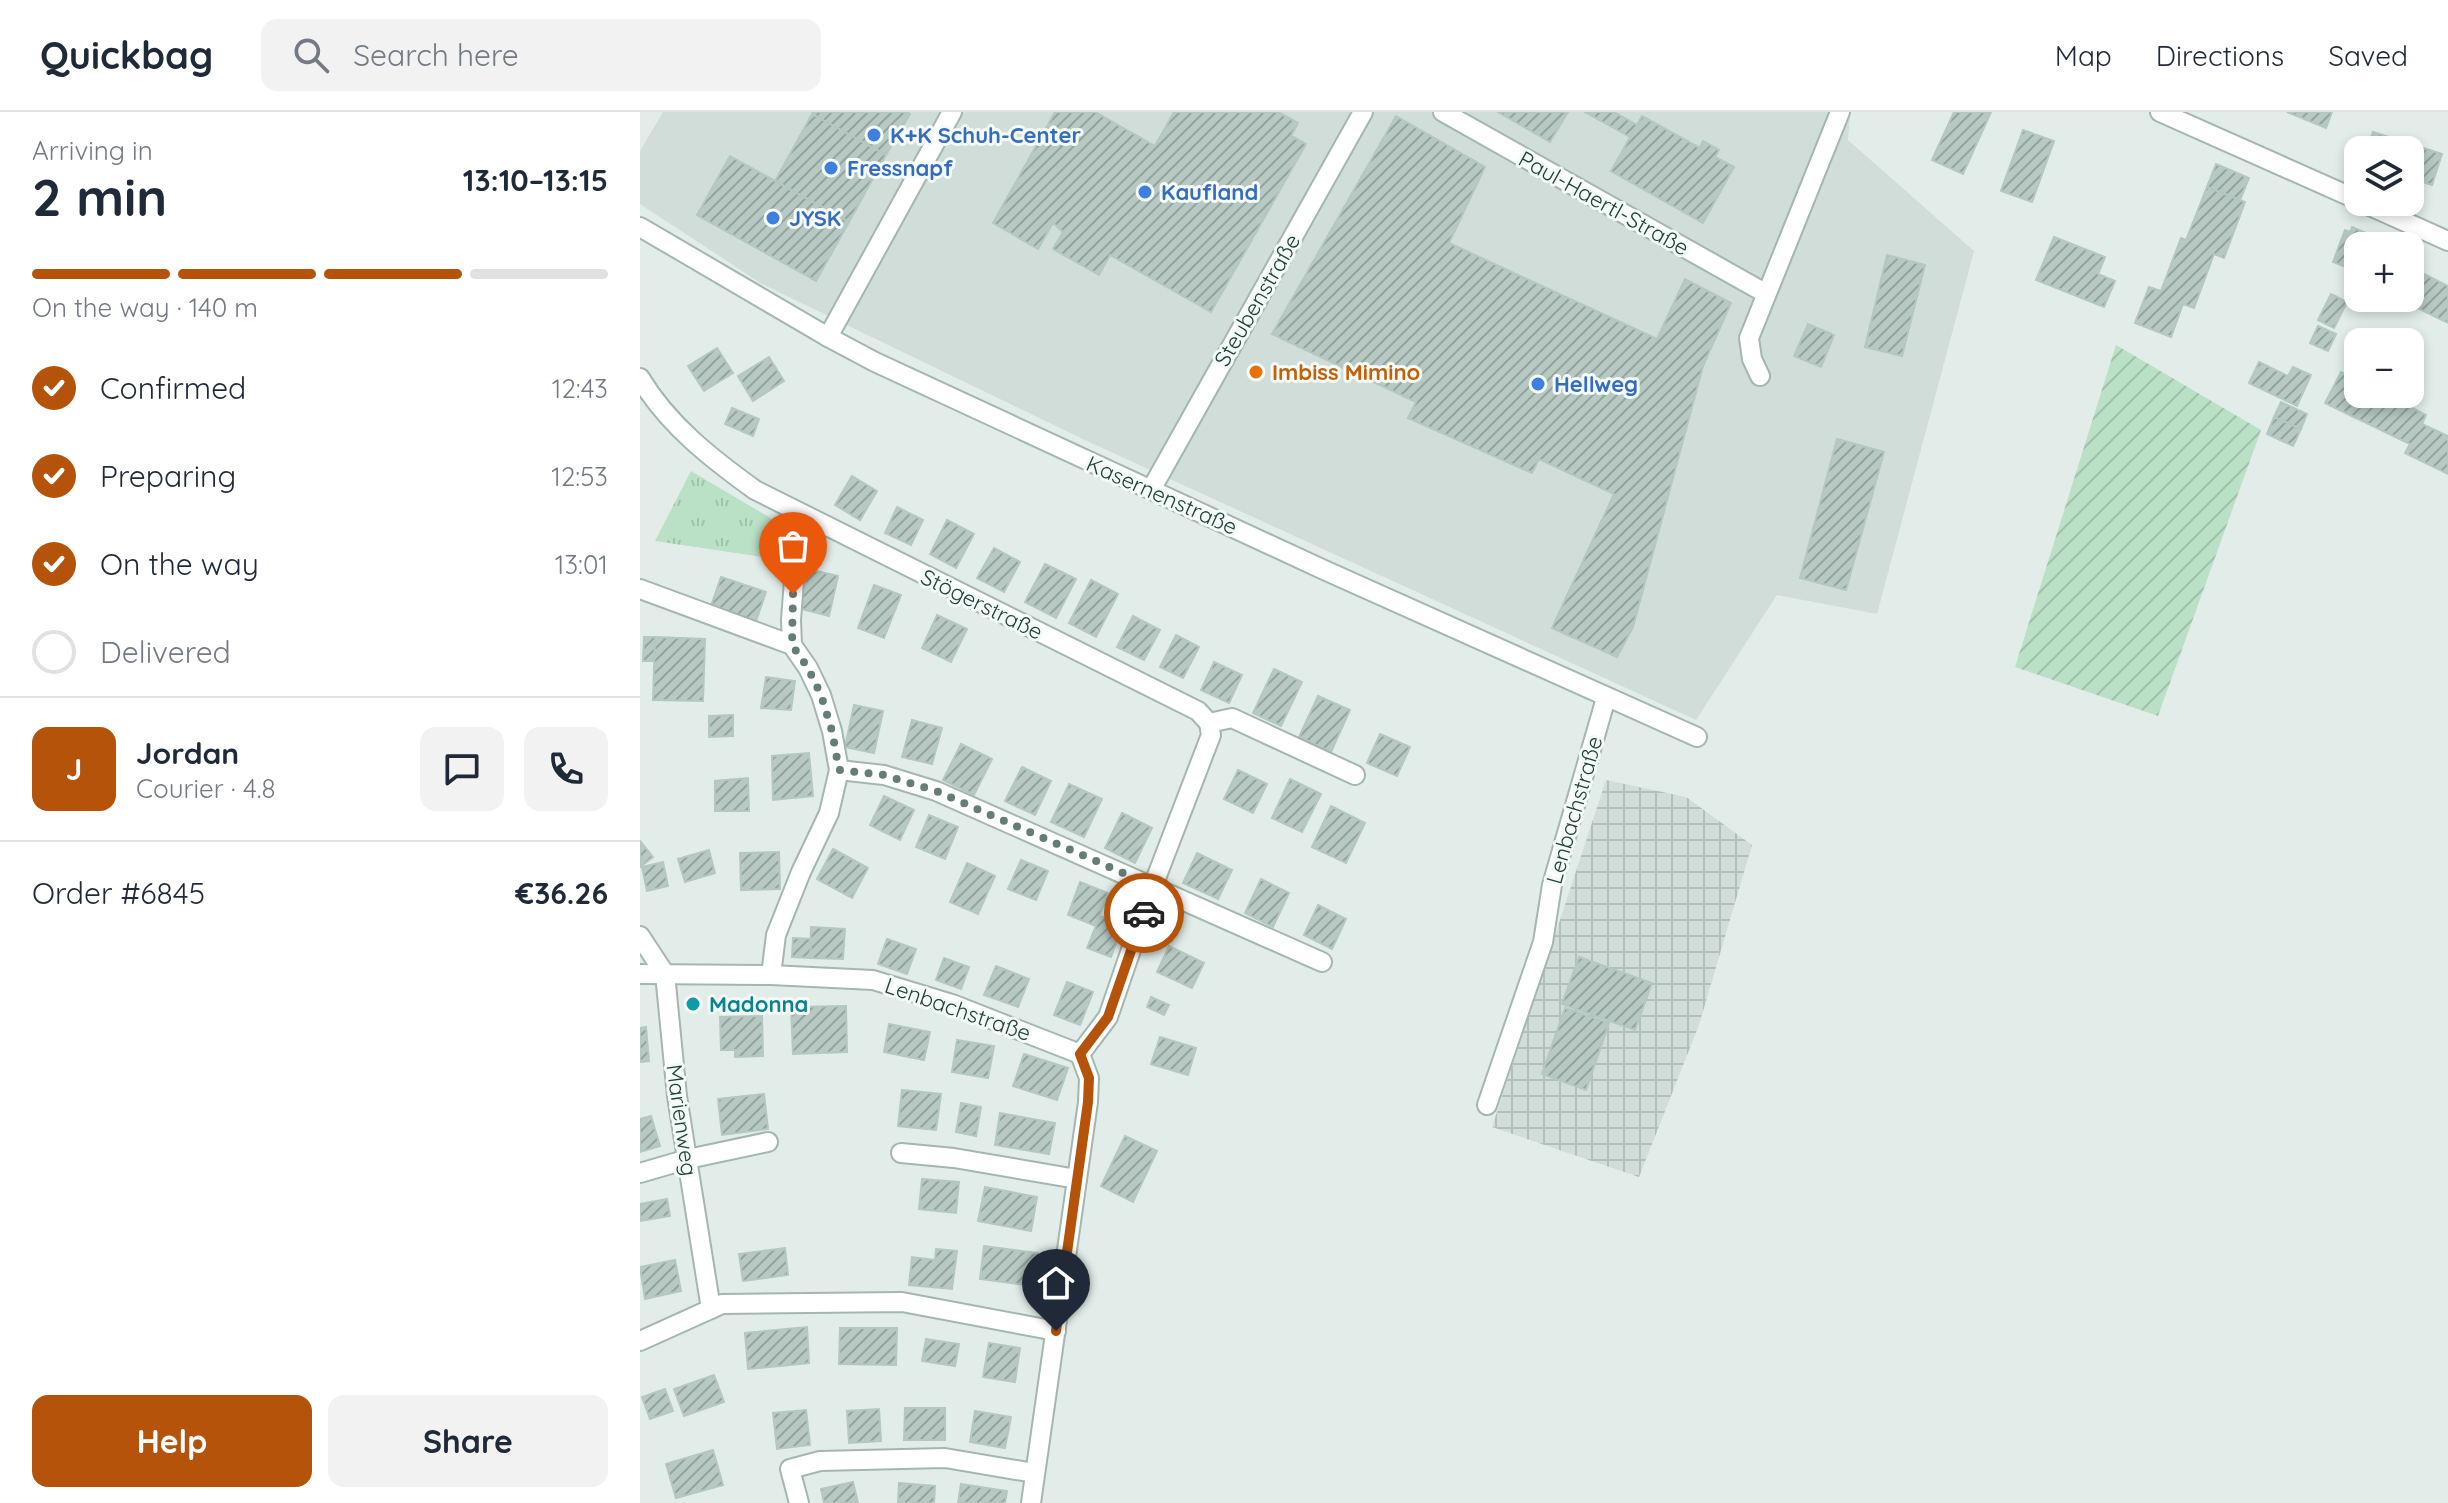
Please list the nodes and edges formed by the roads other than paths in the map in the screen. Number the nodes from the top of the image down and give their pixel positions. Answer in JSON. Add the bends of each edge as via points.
{"nodes":[{"id":1,"x":952,"y":112,"type":"edge"},
{"id":2,"x":1363,"y":112,"type":"edge"},
{"id":3,"x":1443,"y":112,"type":"edge"},
{"id":4,"x":1840,"y":112,"type":"edge"},
{"id":5,"x":2160,"y":112,"type":"edge"},
{"id":6,"x":2344,"y":194,"type":"edge"},
{"id":7,"x":2393,"y":216,"type":"edge"},
{"id":8,"x":640,"y":227,"type":"edge"},
{"id":9,"x":2448,"y":241,"type":"edge"},
{"id":10,"x":1765,"y":293,"type":"junction"},
{"id":11,"x":828,"y":337,"type":"junction"},
{"id":12,"x":1760,"y":376,"type":"dead end"},
{"id":13,"x":640,"y":378,"type":"edge"},
{"id":14,"x":1152,"y":488,"type":"junction"},
{"id":15,"x":799,"y":513,"type":"junction"},
{"id":16,"x":640,"y":589,"type":"edge"},
{"id":17,"x":792,"y":645,"type":"junction"},
{"id":18,"x":1606,"y":698,"type":"junction"},
{"id":19,"x":1209,"y":723,"type":"junction"},
{"id":20,"x":1697,"y":737,"type":"dead end"},
{"id":21,"x":839,"y":770,"type":"junction"},
{"id":22,"x":1355,"y":775,"type":"dead end"},
{"id":23,"x":1153,"y":886,"type":"junction"},
{"id":24,"x":640,"y":936,"type":"edge"},
{"id":25,"x":1322,"y":962,"type":"dead end"},
{"id":26,"x":640,"y":974,"type":"edge"},
{"id":27,"x":665,"y":974,"type":"junction"},
{"id":28,"x":771,"y":975,"type":"junction"},
{"id":29,"x":1080,"y":1054,"type":"junction"},
{"id":30,"x":1487,"y":1105,"type":"dead end"},
{"id":31,"x":768,"y":1142,"type":"dead end"},
{"id":32,"x":901,"y":1153,"type":"dead end"},
{"id":33,"x":688,"y":1159,"type":"junction"},
{"id":34,"x":640,"y":1173,"type":"edge"},
{"id":35,"x":1077,"y":1179,"type":"junction"},
{"id":36,"x":711,"y":1309,"type":"junction"},
{"id":37,"x":1056,"y":1331,"type":"junction"},
{"id":38,"x":640,"y":1341,"type":"edge"},
{"id":39,"x":1034,"y":1473,"type":"junction"},
{"id":40,"x":799,"y":1503,"type":"edge"},
{"id":41,"x":1031,"y":1503,"type":"edge"}],
"edges":[{"from":1,"to":11,"type":"street"},
{"from":2,"to":14,"type":"street","name":"Steubenstraße"},
{"from":3,"to":10,"type":"street","name":"Paul-Haertl-Straße"},
{"from":4,"to":10,"type":"street"},
{"from":5,"to":6,"type":"street"},
{"from":7,"to":9,"type":"street"},
{"from":8,"to":11,"type":"street","name":"Kasernenstraße"},
{"from":10,"to":12,"type":"street","via":[[1749,338]]},
{"from":11,"to":14,"type":"street","name":"Kasernenstraße"},
{"from":13,"to":15,"type":"street","name":"Stögerstraße","via":[[711,458]]},
{"from":14,"to":18,"type":"street","name":"Kasernenstraße"},
{"from":15,"to":17,"type":"street"},
{"from":15,"to":19,"type":"street","name":"Stögerstraße","via":[[1187,705]]},
{"from":16,"to":17,"type":"street"},
{"from":17,"to":21,"type":"street","via":[[821,695]]},
{"from":18,"to":20,"type":"street","name":"Kasernenstraße"},
{"from":18,"to":30,"type":"street","name":"Lenbachstraße","via":[[1552,885],[1543,942]]},
{"from":19,"to":22,"type":"street","via":[[1232,718]]},
{"from":19,"to":23,"type":"street","via":[[1211,735]]},
{"from":21,"to":23,"type":"street","via":[[884,775],[936,791]]},
{"from":21,"to":28,"type":"street","via":[[829,813],[776,935]]},
{"from":23,"to":25,"type":"street"},
{"from":23,"to":29,"type":"street","via":[[1108,1017]]},
{"from":24,"to":27,"type":"street","name":"Marienweg"},
{"from":26,"to":27,"type":"street","name":"Lenbachstraße"},
{"from":27,"to":28,"type":"street","name":"Lenbachstraße"},
{"from":27,"to":33,"type":"street","name":"Marienweg"},
{"from":28,"to":29,"type":"street","name":"Lenbachstraße","via":[[873,980]]},
{"from":29,"to":35,"type":"street","via":[[1089,1078]]},
{"from":31,"to":33,"type":"street"},
{"from":32,"to":35,"type":"street"},
{"from":33,"to":34,"type":"street"},
{"from":33,"to":36,"type":"street","name":"Marienweg"},
{"from":35,"to":37,"type":"street"},
{"from":36,"to":37,"type":"street","via":[[722,1304],[902,1302]]},
{"from":36,"to":38,"type":"street"},
{"from":37,"to":39,"type":"street"},
{"from":39,"to":40,"type":"street","via":[[945,1458],[820,1461],[790,1469]]},
{"from":39,"to":41,"type":"street"}]}
